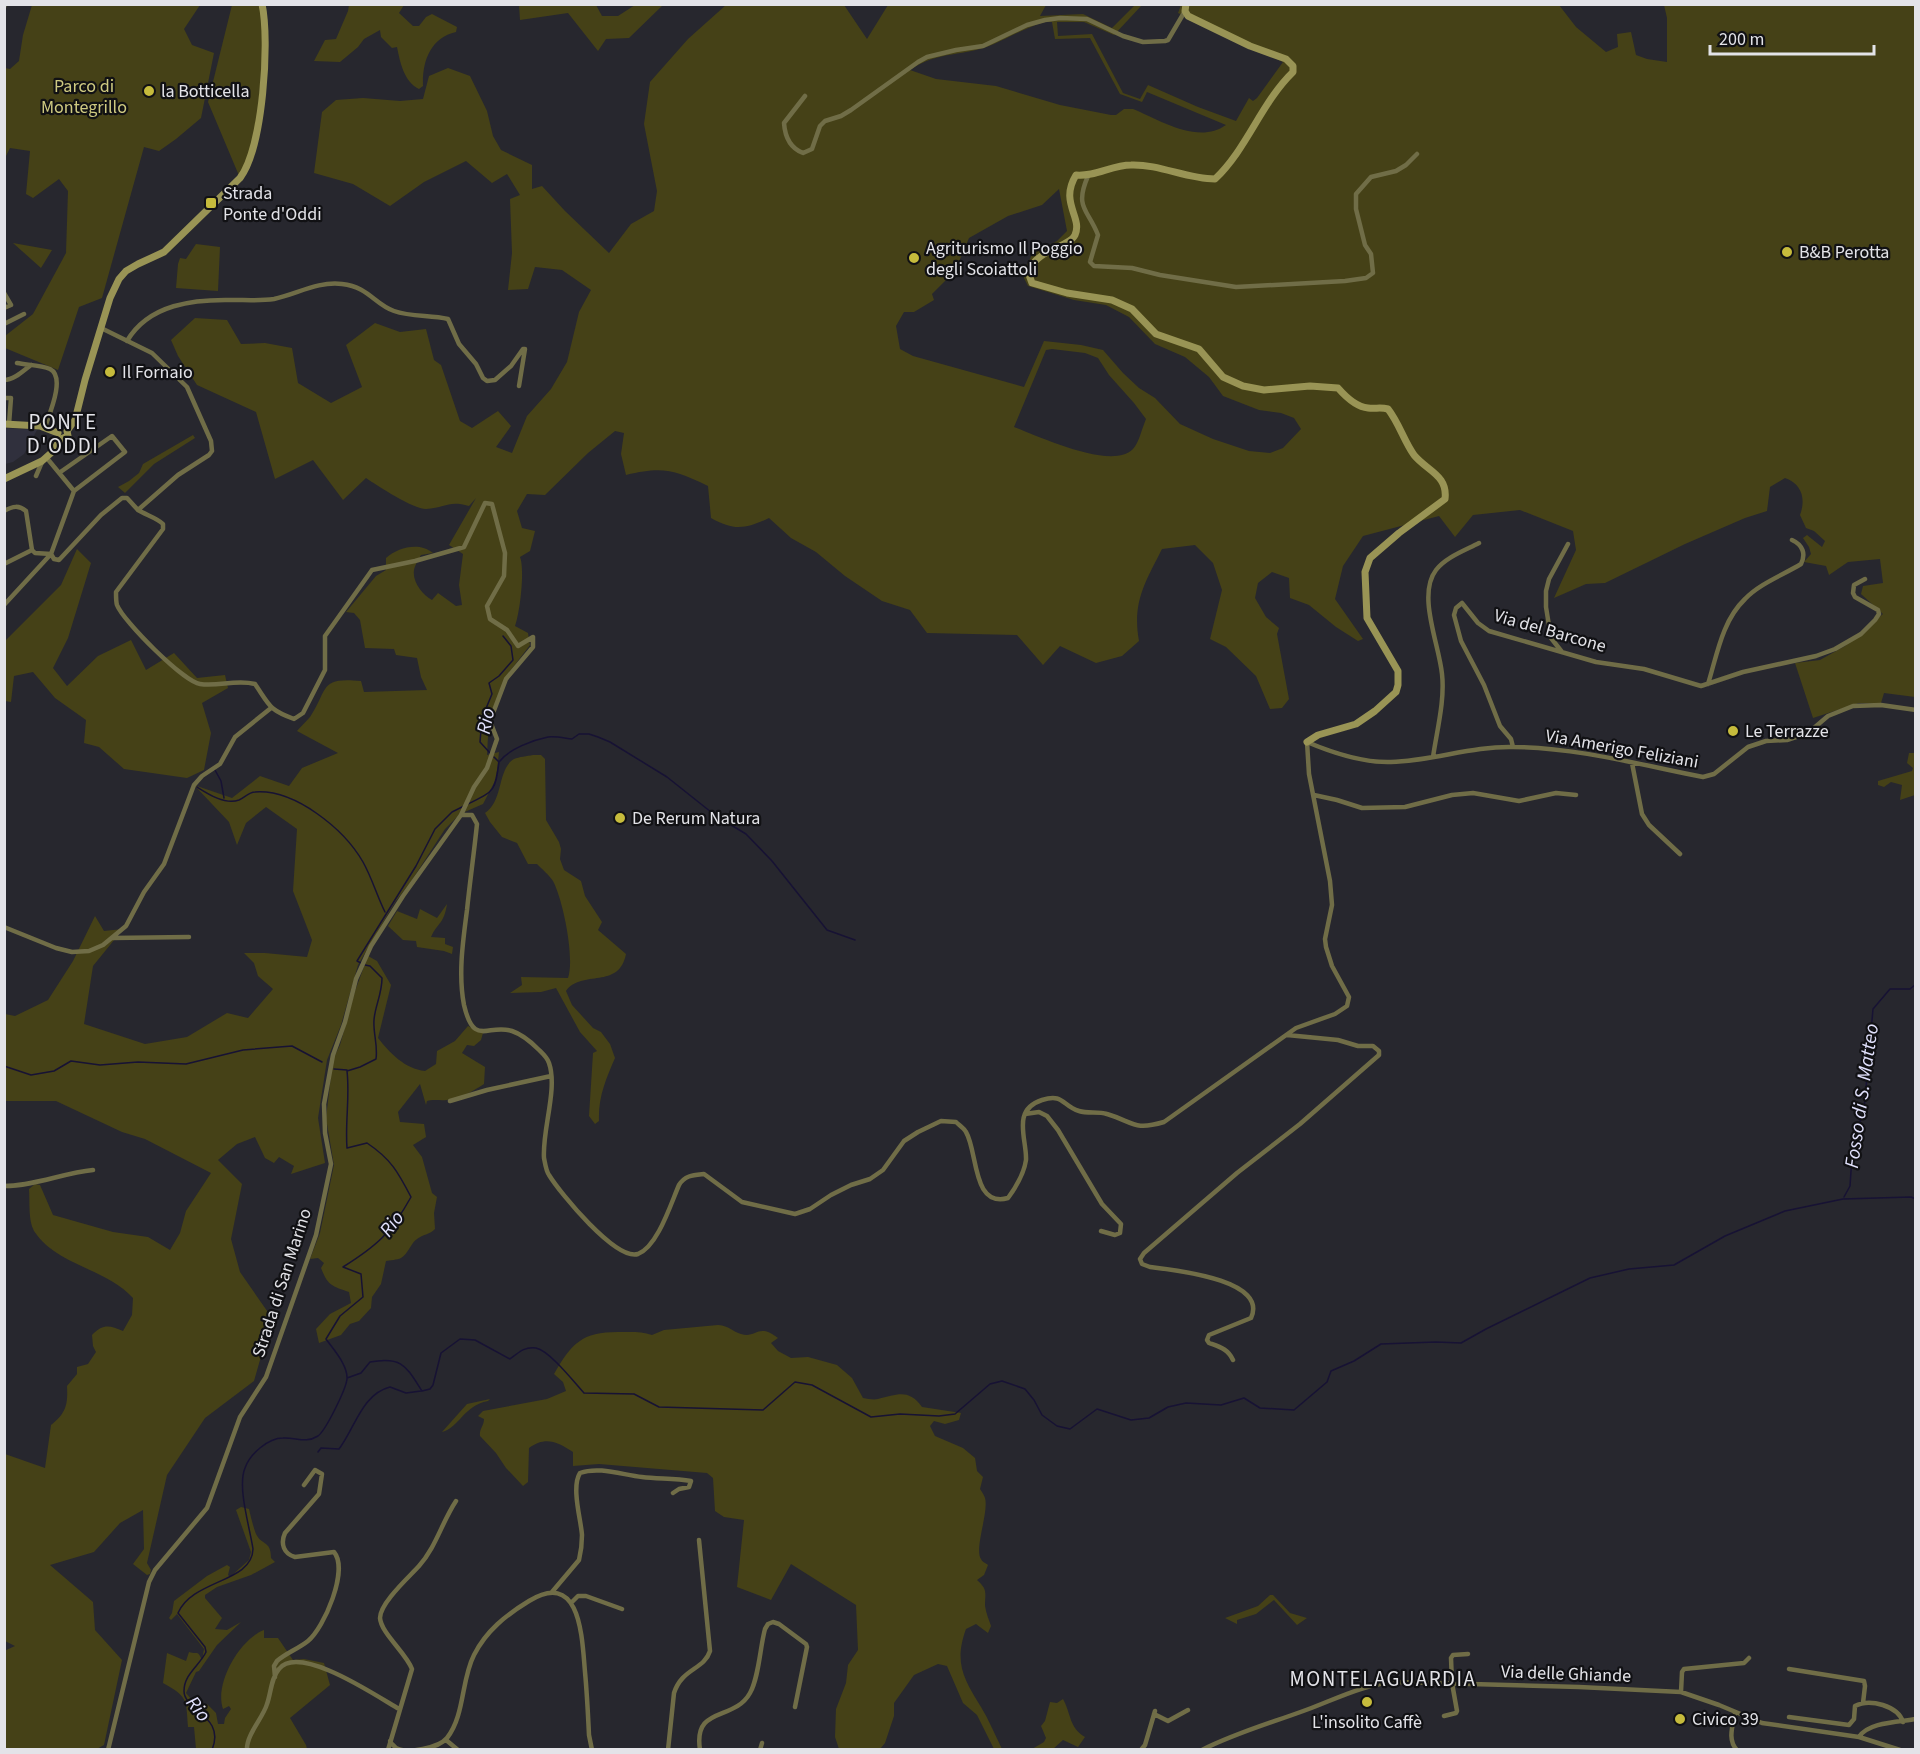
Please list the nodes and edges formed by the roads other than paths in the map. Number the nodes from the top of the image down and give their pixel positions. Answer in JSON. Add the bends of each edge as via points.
{"nodes":[{"id":1,"x":262,"y":4,"type":"edge"},
{"id":2,"x":1186,"y":8,"type":"edge"},
{"id":3,"x":805,"y":96,"type":"dead end"},
{"id":4,"x":1417,"y":154,"type":"dead end"},
{"id":5,"x":1088,"y":176,"type":"junction"},
{"id":6,"x":4,"y":293,"type":"edge"},
{"id":7,"x":4,"y":308,"type":"edge"},
{"id":8,"x":24,"y":314,"type":"dead end"},
{"id":9,"x":4,"y":324,"type":"edge"},
{"id":10,"x":101,"y":328,"type":"junction"},
{"id":11,"x":127,"y":341,"type":"junction"},
{"id":12,"x":17,"y":363,"type":"dead end"},
{"id":13,"x":31,"y":365,"type":"junction"},
{"id":14,"x":4,"y":380,"type":"edge"},
{"id":15,"x":519,"y":386,"type":"dead end"},
{"id":16,"x":4,"y":399,"type":"edge"},
{"id":17,"x":7,"y":424,"type":"edge"},
{"id":18,"x":45,"y":427,"type":"junction"},
{"id":19,"x":59,"y":436,"type":"junction"},
{"id":20,"x":44,"y":459,"type":"junction"},
{"id":21,"x":59,"y":473,"type":"junction"},
{"id":22,"x":36,"y":476,"type":"dead end"},
{"id":23,"x":4,"y":479,"type":"edge"},
{"id":24,"x":74,"y":491,"type":"junction"},
{"id":25,"x":138,"y":510,"type":"junction"},
{"id":26,"x":4,"y":511,"type":"edge"},
{"id":27,"x":1792,"y":540,"type":"dead end"},
{"id":28,"x":1479,"y":543,"type":"dead end"},
{"id":29,"x":1568,"y":544,"type":"dead end"},
{"id":30,"x":32,"y":550,"type":"junction"},
{"id":31,"x":52,"y":552,"type":"junction"},
{"id":32,"x":4,"y":564,"type":"edge"},
{"id":33,"x":1865,"y":579,"type":"dead end"},
{"id":34,"x":4,"y":605,"type":"edge"},
{"id":35,"x":1562,"y":651,"type":"junction"},
{"id":36,"x":1708,"y":684,"type":"junction"},
{"id":37,"x":271,"y":708,"type":"junction"},
{"id":38,"x":1916,"y":710,"type":"edge"},
{"id":39,"x":1307,"y":742,"type":"junction"},
{"id":40,"x":1513,"y":747,"type":"junction"},
{"id":41,"x":1433,"y":757,"type":"junction"},
{"id":42,"x":1632,"y":763,"type":"junction"},
{"id":43,"x":1314,"y":795,"type":"junction"},
{"id":44,"x":1576,"y":795,"type":"dead end"},
{"id":45,"x":461,"y":815,"type":"junction"},
{"id":46,"x":1680,"y":854,"type":"dead end"},
{"id":47,"x":4,"y":927,"type":"edge"},
{"id":48,"x":189,"y":937,"type":"dead end"},
{"id":49,"x":112,"y":938,"type":"junction"},
{"id":50,"x":1287,"y":1035,"type":"junction"},
{"id":51,"x":551,"y":1076,"type":"junction"},
{"id":52,"x":450,"y":1101,"type":"dead end"},
{"id":53,"x":1025,"y":1114,"type":"junction"},
{"id":54,"x":93,"y":1170,"type":"dead end"},
{"id":55,"x":4,"y":1186,"type":"edge"},
{"id":56,"x":1101,"y":1231,"type":"dead end"},
{"id":57,"x":1233,"y":1360,"type":"dead end"},
{"id":58,"x":304,"y":1485,"type":"dead end"},
{"id":59,"x":673,"y":1493,"type":"dead end"},
{"id":60,"x":456,"y":1501,"type":"dead end"},
{"id":61,"x":699,"y":1540,"type":"dead end"},
{"id":62,"x":552,"y":1592,"type":"junction"},
{"id":63,"x":571,"y":1603,"type":"junction"},
{"id":64,"x":622,"y":1610,"type":"dead end"},
{"id":65,"x":1468,"y":1654,"type":"dead end"},
{"id":66,"x":1749,"y":1658,"type":"dead end"},
{"id":67,"x":1789,"y":1669,"type":"dead end"},
{"id":68,"x":274,"y":1677,"type":"junction"},
{"id":69,"x":1452,"y":1683,"type":"junction"},
{"id":70,"x":1681,"y":1692,"type":"junction"},
{"id":71,"x":1863,"y":1703,"type":"junction"},
{"id":72,"x":795,"y":1707,"type":"dead end"},
{"id":73,"x":399,"y":1709,"type":"junction"},
{"id":74,"x":1188,"y":1710,"type":"dead end"},
{"id":75,"x":1735,"y":1713,"type":"junction"},
{"id":76,"x":1444,"y":1716,"type":"dead end"},
{"id":77,"x":1789,"y":1717,"type":"dead end"},
{"id":78,"x":1916,"y":1719,"type":"edge"},
{"id":79,"x":1903,"y":1722,"type":"junction"},
{"id":80,"x":1859,"y":1737,"type":"junction"},
{"id":81,"x":446,"y":1740,"type":"junction"},
{"id":82,"x":390,"y":1741,"type":"junction"},
{"id":83,"x":762,"y":1743,"type":"dead end"},
{"id":84,"x":108,"y":1749,"type":"edge"},
{"id":85,"x":248,"y":1749,"type":"edge"},
{"id":86,"x":388,"y":1749,"type":"edge"},
{"id":87,"x":458,"y":1749,"type":"edge"},
{"id":88,"x":592,"y":1749,"type":"edge"},
{"id":89,"x":668,"y":1749,"type":"edge"},
{"id":90,"x":700,"y":1749,"type":"edge"},
{"id":91,"x":760,"y":1749,"type":"edge"},
{"id":92,"x":1141,"y":1749,"type":"edge"},
{"id":93,"x":1202,"y":1749,"type":"edge"},
{"id":94,"x":1737,"y":1749,"type":"edge"},
{"id":95,"x":1900,"y":1749,"type":"edge"}],
"edges":[{"from":1,"to":10,"type":"street","via":[[262,103],[246,169],[164,252],[126,271],[110,298]]},
{"from":2,"to":3,"type":"street","via":[[1165,41],[1143,42],[1087,19],[1060,18],[1027,25],[983,46],[927,57],[841,116],[825,122],[812,148],[803,153],[789,142],[784,123]]},
{"from":2,"to":5,"type":"street","via":[[1195,20],[1286,58],[1293,72],[1229,166],[1215,179],[1130,165]]},
{"from":4,"to":5,"type":"street","via":[[1396,171],[1371,177],[1356,194],[1356,209],[1373,273],[1345,281],[1236,287],[1132,268],[1094,266],[1090,262],[1098,235],[1084,212],[1082,199]]},
{"from":5,"to":39,"type":"street","via":[[1076,176],[1070,186],[1069,201],[1077,232],[1072,240],[1032,263],[1028,272],[1032,284],[1112,300],[1132,309],[1156,334],[1200,349],[1223,377],[1243,386],[1264,390],[1338,388],[1348,399],[1366,408],[1388,409],[1414,454],[1439,476],[1446,490],[1445,499],[1370,558],[1365,572],[1368,618],[1398,671],[1396,692],[1356,724]]},
{"from":6,"to":7,"type":"street","via":[[11,304]]},
{"from":8,"to":9,"type":"street"},
{"from":10,"to":11,"type":"street"},
{"from":10,"to":19,"type":"street","via":[[75,420],[67,431],[60,429]]},
{"from":11,"to":15,"type":"street","via":[[147,318],[182,303],[271,300],[315,286],[340,283],[367,292],[393,311],[448,319],[459,344],[487,381],[495,380],[525,349]]},
{"from":11,"to":25,"type":"street","via":[[152,353],[187,387],[212,451]]},
{"from":12,"to":13,"type":"street"},
{"from":13,"to":14,"type":"street"},
{"from":13,"to":18,"type":"street","via":[[50,369],[56,377],[56,391]]},
{"from":16,"to":17,"type":"street","via":[[11,398]]},
{"from":17,"to":18,"type":"street"},
{"from":18,"to":19,"type":"street"},
{"from":19,"to":20,"type":"street"},
{"from":20,"to":21,"type":"street"},
{"from":20,"to":22,"type":"street"},
{"from":20,"to":23,"type":"street"},
{"from":21,"to":24,"type":"street"},
{"from":21,"to":24,"type":"street","via":[[112,436],[125,452]]},
{"from":24,"to":31,"type":"street"},
{"from":25,"to":31,"type":"street","via":[[122,498],[59,560],[54,559]]},
{"from":25,"to":37,"type":"street","via":[[160,521],[163,529],[116,592],[117,606],[180,673],[198,684],[255,684]]},
{"from":26,"to":30,"type":"street","via":[[14,506],[26,511]]},
{"from":27,"to":36,"type":"street","via":[[1800,544],[1804,553],[1801,564],[1746,597],[1737,608],[1724,629]]},
{"from":28,"to":41,"type":"street","via":[[1435,570],[1430,584],[1427,600],[1442,675]]},
{"from":29,"to":35,"type":"street","via":[[1546,591],[1551,638]]},
{"from":30,"to":31,"type":"street"},
{"from":30,"to":32,"type":"street"},
{"from":31,"to":34,"type":"street"},
{"from":33,"to":36,"type":"street","name":"Via del Barcone","via":[[1854,585],[1853,593],[1879,614],[1861,634],[1816,656]]},
{"from":35,"to":36,"type":"street","name":"Via del Barcone","via":[[1701,686]]},
{"from":35,"to":40,"type":"street","name":"Via del Barcone","via":[[1489,631],[1462,603],[1456,608],[1454,615],[1461,641]]},
{"from":37,"to":45,"type":"street","name":"Strada di San Marino","via":[[294,719],[303,713],[325,670],[325,636],[372,570],[464,547],[485,503],[492,504],[505,553],[504,576],[487,606],[490,619],[507,630],[518,646],[532,637],[533,647],[506,679],[490,721],[497,739],[487,768]]},
{"from":37,"to":49,"type":"street","via":[[236,737],[220,764],[194,785],[164,864],[126,926]]},
{"from":38,"to":42,"type":"street","name":"Via Amerigo Feliziani","via":[[1853,706],[1828,716],[1808,733],[1787,741],[1766,741],[1748,747],[1709,776]]},
{"from":39,"to":41,"type":"street","name":"Via Amerigo Feliziani","via":[[1362,760],[1391,762]]},
{"from":39,"to":43,"type":"street"},
{"from":40,"to":41,"type":"street","name":"Via Amerigo Feliziani"},
{"from":40,"to":42,"type":"street","name":"Via Amerigo Feliziani","via":[[1545,748]]},
{"from":42,"to":46,"type":"street","via":[[1642,814]]},
{"from":43,"to":44,"type":"street","via":[[1362,808],[1405,807],[1473,793],[1519,801],[1556,793]]},
{"from":43,"to":50,"type":"street","via":[[1332,904],[1326,947],[1349,997],[1347,1006],[1335,1014]]},
{"from":45,"to":51,"type":"street","via":[[472,815],[477,824],[461,966],[464,1004],[470,1022],[476,1029],[511,1031],[531,1042],[549,1060]]},
{"from":45,"to":84,"type":"street","name":"Strada di San Marino","via":[[403,896],[360,970],[333,1055],[324,1104],[331,1164],[316,1235],[266,1377],[240,1417],[207,1508],[149,1582]]},
{"from":47,"to":49,"type":"street","via":[[72,952],[89,951]]},
{"from":48,"to":49,"type":"street"},
{"from":50,"to":53,"type":"street","via":[[1164,1122],[1142,1127],[1128,1124],[1106,1113],[1079,1111],[1059,1098],[1035,1102]]},
{"from":50,"to":57,"type":"street","via":[[1373,1046],[1379,1055],[1140,1259],[1150,1267],[1224,1281],[1249,1295],[1251,1318],[1209,1335],[1207,1340],[1225,1348]]},
{"from":51,"to":52,"type":"street"},
{"from":51,"to":53,"type":"street","via":[[544,1157],[547,1173],[609,1243],[630,1254],[645,1250],[658,1233],[679,1185],[689,1176],[704,1174],[742,1202],[795,1214],[870,1179],[883,1170],[904,1141],[941,1121],[956,1122],[966,1132],[983,1189],[991,1199],[1008,1198],[1026,1160],[1022,1127]]},
{"from":53,"to":56,"type":"street","via":[[1040,1112],[1047,1116],[1102,1204],[1121,1224],[1120,1233],[1115,1235]]},
{"from":54,"to":55,"type":"street"},
{"from":58,"to":68,"type":"street","via":[[315,1470],[320,1471],[319,1494],[285,1533],[284,1548],[295,1557],[334,1552],[339,1561],[338,1579],[317,1631],[277,1661]]},
{"from":59,"to":62,"type":"street","via":[[689,1487],[691,1481],[609,1472],[580,1473],[579,1560]]},
{"from":60,"to":73,"type":"street","via":[[430,1554],[381,1612],[384,1627],[412,1669]]},
{"from":61,"to":89,"type":"street","via":[[710,1651],[676,1686]]},
{"from":62,"to":63,"type":"street"},
{"from":62,"to":81,"type":"street","via":[[528,1602],[490,1630],[470,1665]]},
{"from":63,"to":64,"type":"street","via":[[578,1596],[586,1596]]},
{"from":63,"to":88,"type":"street","via":[[582,1634]]},
{"from":65,"to":69,"type":"street","via":[[1451,1658]]},
{"from":66,"to":70,"type":"street","via":[[1744,1663],[1684,1669]]},
{"from":67,"to":71,"type":"street","via":[[1864,1681]]},
{"from":68,"to":73,"type":"street","via":[[287,1663],[306,1662],[323,1667]]},
{"from":68,"to":85,"type":"street"},
{"from":69,"to":70,"type":"street","name":"Via delle Ghiande"},
{"from":69,"to":76,"type":"street","via":[[1457,1711]]},
{"from":69,"to":93,"type":"street","name":"Via delle Ghiande","via":[[1390,1682],[1366,1687]]},
{"from":70,"to":75,"type":"street","name":"Via delle Ghiande"},
{"from":71,"to":77,"type":"street","via":[[1856,1706],[1850,1725]]},
{"from":71,"to":79,"type":"street","via":[[1891,1708]]},
{"from":72,"to":90,"type":"street","via":[[807,1647],[774,1622],[765,1629],[750,1693],[730,1711],[707,1719],[699,1734]]},
{"from":73,"to":82,"type":"street"},
{"from":74,"to":92,"type":"street","via":[[1168,1721],[1155,1712]]},
{"from":75,"to":80,"type":"street","name":"Via delle Ghiande","via":[[1762,1723]]},
{"from":75,"to":94,"type":"street","via":[[1732,1740]]},
{"from":78,"to":79,"type":"street"},
{"from":79,"to":80,"type":"street","via":[[1874,1726]]},
{"from":80,"to":95,"type":"street","name":"Via delle Ghiande"},
{"from":81,"to":82,"type":"street","via":[[427,1749],[395,1748]]},
{"from":81,"to":87,"type":"street"},
{"from":82,"to":86,"type":"street"},
{"from":83,"to":91,"type":"street"}]}
